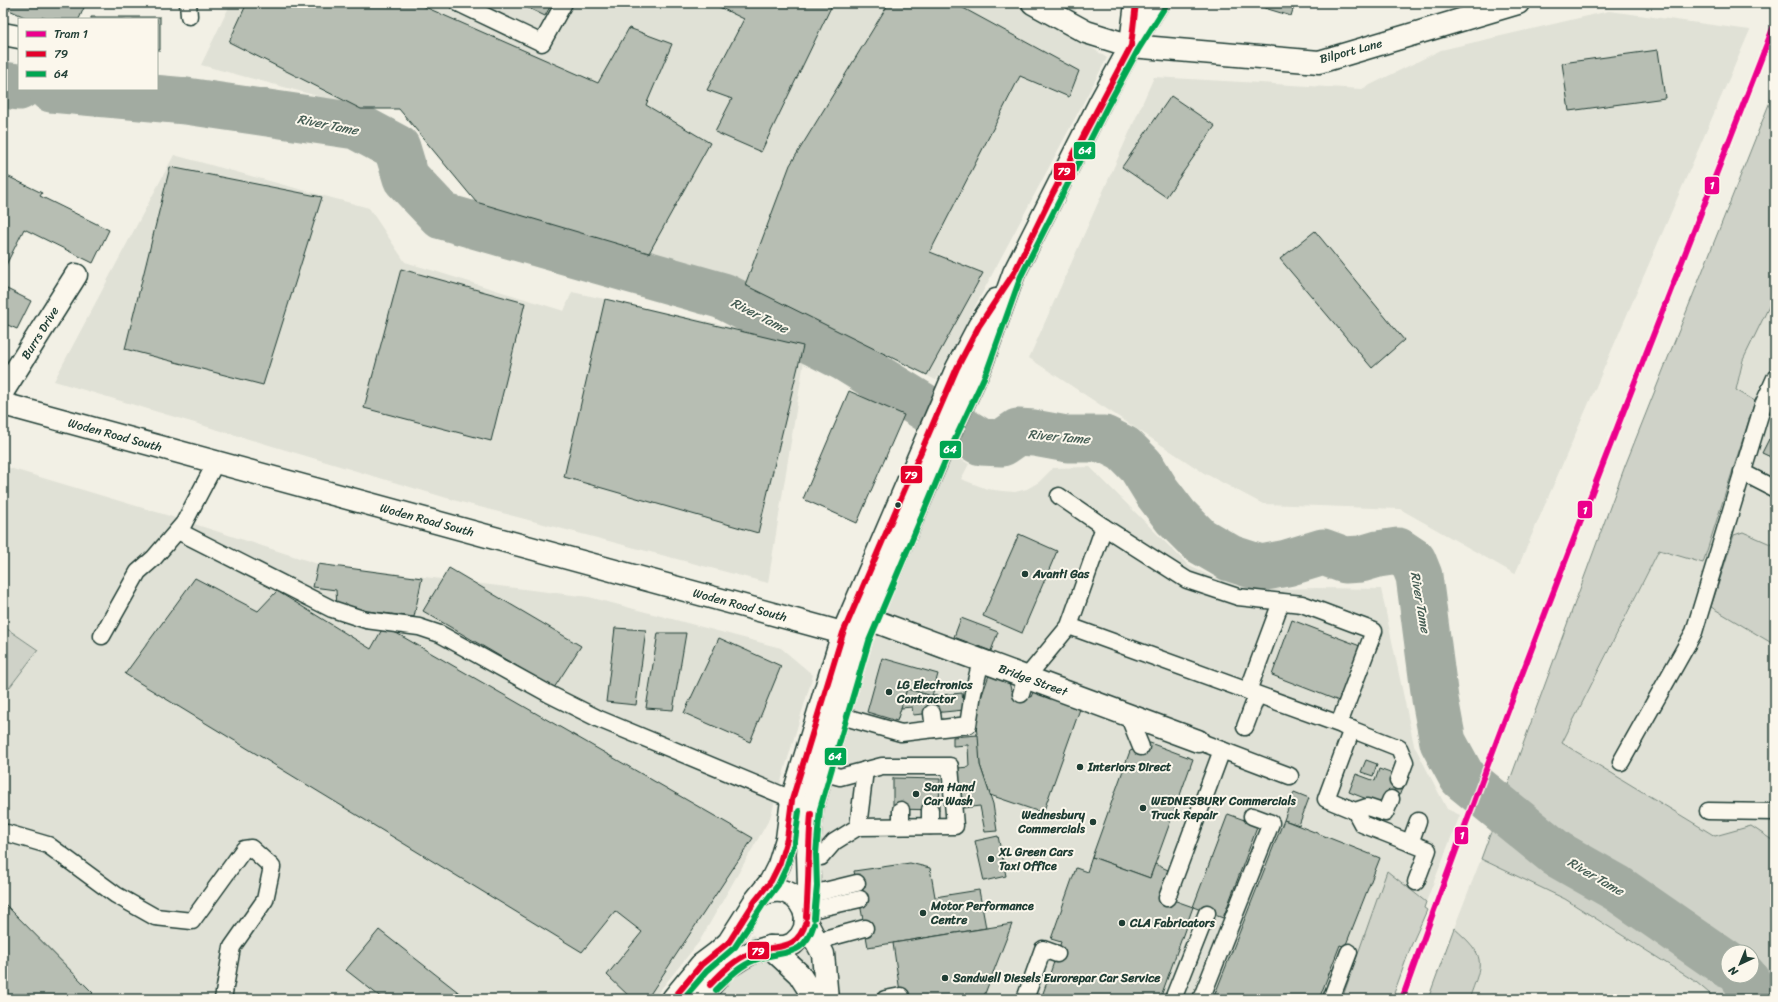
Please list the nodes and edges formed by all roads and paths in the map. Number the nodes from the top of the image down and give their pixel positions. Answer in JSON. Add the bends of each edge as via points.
{"nodes":[{"id":1,"x":458,"y":3,"type":"edge"},
{"id":2,"x":564,"y":3,"type":"edge"},
{"id":3,"x":1136,"y":3,"type":"edge"},
{"id":4,"x":1158,"y":3,"type":"edge"},
{"id":5,"x":1518,"y":3,"type":"edge"},
{"id":6,"x":1037,"y":4,"type":"edge"},
{"id":7,"x":3,"y":34,"type":"edge"},
{"id":8,"x":18,"y":37,"type":"edge"},
{"id":9,"x":1131,"y":46,"type":"junction"},
{"id":10,"x":1014,"y":273,"type":"junction"},
{"id":11,"x":76,"y":275,"type":"dead end"},
{"id":12,"x":1775,"y":378,"type":"edge"},
{"id":13,"x":3,"y":391,"type":"edge"},
{"id":14,"x":3,"y":404,"type":"edge"},
{"id":15,"x":935,"y":451,"type":"junction"},
{"id":16,"x":216,"y":462,"type":"junction"},
{"id":17,"x":1742,"y":472,"type":"junction"},
{"id":18,"x":1775,"y":489,"type":"edge"},
{"id":19,"x":1059,"y":496,"type":"dead end"},
{"id":20,"x":1104,"y":526,"type":"junction"},
{"id":21,"x":178,"y":531,"type":"junction"},
{"id":22,"x":1281,"y":602,"type":"junction"},
{"id":23,"x":1069,"y":626,"type":"junction"},
{"id":24,"x":856,"y":632,"type":"junction"},
{"id":25,"x":102,"y":636,"type":"dead end"},
{"id":26,"x":981,"y":661,"type":"junction"},
{"id":27,"x":1024,"y":686,"type":"junction"},
{"id":28,"x":1253,"y":693,"type":"junction"},
{"id":29,"x":838,"y":715,"type":"junction"},
{"id":30,"x":1128,"y":715,"type":"junction"},
{"id":31,"x":1246,"y":727,"type":"dead end"},
{"id":32,"x":1346,"y":727,"type":"junction"},
{"id":33,"x":1198,"y":741,"type":"joint"},
{"id":34,"x":1141,"y":747,"type":"dead end"},
{"id":35,"x":1222,"y":750,"type":"junction"},
{"id":36,"x":1621,"y":762,"type":"dead end"},
{"id":37,"x":865,"y":770,"type":"junction"},
{"id":38,"x":821,"y":772,"type":"junction"},
{"id":39,"x":1290,"y":776,"type":"dead end"},
{"id":40,"x":1398,"y":781,"type":"dead end"},
{"id":41,"x":1391,"y":799,"type":"dead end"},
{"id":42,"x":802,"y":804,"type":"junction"},
{"id":43,"x":901,"y":810,"type":"dead end"},
{"id":44,"x":930,"y":810,"type":"dead end"},
{"id":45,"x":1355,"y":811,"type":"junction"},
{"id":46,"x":1708,"y":811,"type":"dead end"},
{"id":47,"x":1775,"y":812,"type":"edge"},
{"id":48,"x":1252,"y":816,"type":"dead end"},
{"id":49,"x":1418,"y":821,"type":"dead end"},
{"id":50,"x":901,"y":826,"type":"junction"},
{"id":51,"x":930,"y":826,"type":"junction"},
{"id":52,"x":858,"y":827,"type":"junction"},
{"id":53,"x":3,"y":836,"type":"edge"},
{"id":54,"x":1410,"y":843,"type":"junction"},
{"id":55,"x":814,"y":855,"type":"junction"},
{"id":56,"x":1416,"y":882,"type":"dead end"},
{"id":57,"x":857,"y":883,"type":"dead end"},
{"id":58,"x":1167,"y":898,"type":"dead end"},
{"id":59,"x":860,"y":899,"type":"dead end"},
{"id":60,"x":754,"y":903,"type":"junction"},
{"id":61,"x":1207,"y":912,"type":"dead end"},
{"id":62,"x":809,"y":917,"type":"junction"},
{"id":63,"x":865,"y":928,"type":"dead end"},
{"id":64,"x":770,"y":947,"type":"junction"},
{"id":65,"x":1349,"y":952,"type":"dead end"},
{"id":66,"x":1057,"y":954,"type":"dead end"},
{"id":67,"x":901,"y":996,"type":"dead end"},
{"id":68,"x":223,"y":999,"type":"edge"},
{"id":69,"x":673,"y":999,"type":"edge"},
{"id":70,"x":699,"y":999,"type":"edge"},
{"id":71,"x":815,"y":999,"type":"edge"},
{"id":72,"x":827,"y":999,"type":"edge"},
{"id":73,"x":884,"y":999,"type":"edge"},
{"id":74,"x":1025,"y":999,"type":"edge"},
{"id":75,"x":1173,"y":999,"type":"edge"},
{"id":76,"x":1201,"y":999,"type":"edge"},
{"id":77,"x":1330,"y":999,"type":"edge"}],
"edges":[{"from":1,"to":2,"type":"lane","via":[[542,43]]},
{"from":3,"to":9,"type":"main road"},
{"from":4,"to":9,"type":"main road"},
{"from":5,"to":9,"type":"main road","name":"Bilport Lane","via":[[1319,62]]},
{"from":6,"to":9,"type":"main road","name":"Bilport Lane","via":[[1086,32]]},
{"from":7,"to":8,"type":"main road"},
{"from":9,"to":10,"type":"main road"},
{"from":10,"to":15,"type":"main road","via":[[980,368]]},
{"from":10,"to":15,"type":"main road","via":[[979,326],[957,368]]},
{"from":11,"to":13,"type":"main road","name":"Burrs Drive"},
{"from":12,"to":17,"type":"lane","via":[[1762,405]]},
{"from":14,"to":16,"type":"main road","name":"Woden Road South"},
{"from":15,"to":24,"type":"main road"},
{"from":15,"to":24,"type":"main road"},
{"from":16,"to":21,"type":"lane"},
{"from":16,"to":24,"type":"main road","name":"Woden Road South"},
{"from":17,"to":18,"type":"lane"},
{"from":17,"to":36,"type":"lane","via":[[1694,632]]},
{"from":19,"to":20,"type":"lane"},
{"from":20,"to":22,"type":"lane","via":[[1187,580],[1238,597]]},
{"from":20,"to":23,"type":"lane"},
{"from":21,"to":25,"type":"lane","via":[[138,572]]},
{"from":21,"to":42,"type":"lane","via":[[332,609],[366,620],[419,627],[440,634],[599,719]]},
{"from":22,"to":28,"type":"lane"},
{"from":22,"to":32,"type":"lane","via":[[1302,604],[1374,631]]},
{"from":23,"to":27,"type":"lane"},
{"from":23,"to":28,"type":"lane"},
{"from":24,"to":26,"type":"main road","name":"Bridge Street"},
{"from":24,"to":29,"type":"main road"},
{"from":24,"to":42,"type":"main road"},
{"from":26,"to":27,"type":"main road","name":"Bridge Street"},
{"from":26,"to":29,"type":"lane","via":[[968,725],[933,721],[901,733]]},
{"from":27,"to":30,"type":"main road","name":"Bridge Street"},
{"from":28,"to":31,"type":"lane"},
{"from":28,"to":32,"type":"lane"},
{"from":29,"to":38,"type":"main road"},
{"from":30,"to":33,"type":"main road","name":"Bridge Street"},
{"from":30,"to":34,"type":"lane"},
{"from":32,"to":40,"type":"lane","via":[[1399,748],[1405,762]]},
{"from":32,"to":45,"type":"lane","via":[[1326,799]]},
{"from":33,"to":35,"type":"lane"},
{"from":35,"to":39,"type":"lane"},
{"from":35,"to":58,"type":"lane"},
{"from":37,"to":38,"type":"lane","via":[[840,777]]},
{"from":37,"to":51,"type":"lane","via":[[882,766],[902,772],[930,772],[950,766],[955,826]]},
{"from":37,"to":52,"type":"lane"},
{"from":38,"to":42,"type":"main road"},
{"from":41,"to":45,"type":"lane","via":[[1386,813],[1367,807]]},
{"from":42,"to":55,"type":"main road"},
{"from":42,"to":60,"type":"main road","via":[[787,838],[779,865],[771,881]]},
{"from":43,"to":50,"type":"lane"},
{"from":44,"to":51,"type":"lane"},
{"from":45,"to":54,"type":"lane","via":[[1362,824]]},
{"from":46,"to":47,"type":"lane"},
{"from":48,"to":76,"type":"lane","via":[[1271,823],[1224,956]]},
{"from":49,"to":54,"type":"lane"},
{"from":50,"to":51,"type":"lane"},
{"from":50,"to":52,"type":"lane"},
{"from":52,"to":55,"type":"lane"},
{"from":53,"to":68,"type":"lane","via":[[7,833],[48,845],[116,895],[155,917],[192,921],[244,849],[251,848],[272,867],[265,900],[232,947]]},
{"from":54,"to":56,"type":"lane","via":[[1428,850]]},
{"from":55,"to":62,"type":"main road"},
{"from":57,"to":62,"type":"lane"},
{"from":59,"to":62,"type":"lane"},
{"from":60,"to":62,"type":"main road","via":[[775,890],[789,893],[802,904]]},
{"from":60,"to":64,"type":"main road","via":[[748,921],[753,935]]},
{"from":60,"to":69,"type":"main road","via":[[729,942],[701,965]]},
{"from":61,"to":75,"type":"lane"},
{"from":62,"to":63,"type":"lane"},
{"from":62,"to":64,"type":"main road","via":[[801,936],[793,944]]},
{"from":62,"to":72,"type":"main road","via":[[823,954]]},
{"from":64,"to":70,"type":"main road","via":[[753,952],[725,969]]},
{"from":64,"to":71,"type":"main road","via":[[799,974]]},
{"from":65,"to":77,"type":"lane"},
{"from":66,"to":74,"type":"lane","via":[[1043,949],[1040,981]]},
{"from":67,"to":73,"type":"lane"}]}
